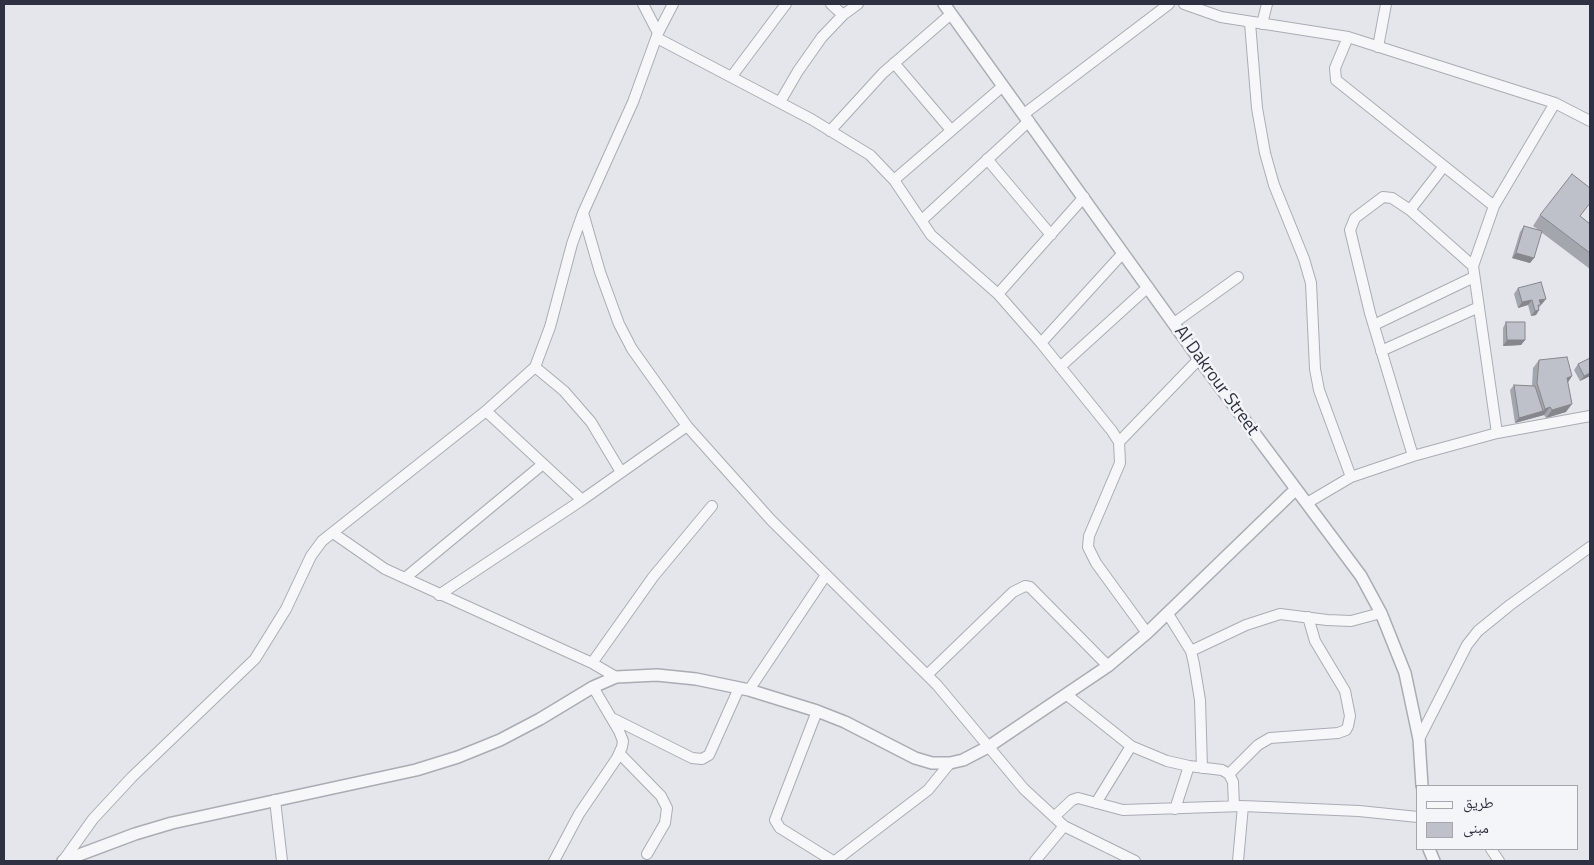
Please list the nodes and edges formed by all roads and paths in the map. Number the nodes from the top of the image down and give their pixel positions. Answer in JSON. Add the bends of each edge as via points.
{"nodes":[{"id":1,"x":643,"y":4,"type":"edge"},
{"id":2,"x":673,"y":4,"type":"edge"},
{"id":3,"x":786,"y":4,"type":"edge"},
{"id":4,"x":831,"y":4,"type":"edge"},
{"id":5,"x":858,"y":4,"type":"edge"},
{"id":6,"x":944,"y":4,"type":"edge"},
{"id":7,"x":1169,"y":4,"type":"edge"},
{"id":8,"x":1184,"y":4,"type":"edge"},
{"id":9,"x":1267,"y":4,"type":"edge"},
{"id":10,"x":1386,"y":4,"type":"edge"},
{"id":11,"x":951,"y":14,"type":"junction"},
{"id":12,"x":843,"y":15,"type":"junction"},
{"id":13,"x":1250,"y":22,"type":"junction"},
{"id":14,"x":1262,"y":24,"type":"junction"},
{"id":15,"x":658,"y":36,"type":"junction"},
{"id":16,"x":1348,"y":38,"type":"junction"},
{"id":17,"x":1378,"y":47,"type":"junction"},
{"id":18,"x":894,"y":63,"type":"junction"},
{"id":19,"x":732,"y":76,"type":"junction"},
{"id":20,"x":1004,"y":86,"type":"junction"},
{"id":21,"x":780,"y":102,"type":"junction"},
{"id":22,"x":1555,"y":103,"type":"junction"},
{"id":23,"x":1026,"y":118,"type":"junction"},
{"id":24,"x":1590,"y":121,"type":"edge"},
{"id":25,"x":830,"y":130,"type":"junction"},
{"id":26,"x":951,"y":130,"type":"junction"},
{"id":27,"x":987,"y":159,"type":"junction"},
{"id":28,"x":1444,"y":166,"type":"junction"},
{"id":29,"x":894,"y":180,"type":"junction"},
{"id":30,"x":1084,"y":198,"type":"junction"},
{"id":31,"x":1494,"y":206,"type":"junction"},
{"id":32,"x":1410,"y":210,"type":"junction"},
{"id":33,"x":583,"y":213,"type":"junction"},
{"id":34,"x":922,"y":220,"type":"junction"},
{"id":35,"x":1051,"y":235,"type":"junction"},
{"id":36,"x":1124,"y":253,"type":"junction"},
{"id":37,"x":1473,"y":266,"type":"junction"},
{"id":38,"x":1474,"y":277,"type":"junction"},
{"id":39,"x":1238,"y":278,"type":"dead end"},
{"id":40,"x":1148,"y":287,"type":"junction"},
{"id":41,"x":998,"y":294,"type":"junction"},
{"id":42,"x":1479,"y":307,"type":"junction"},
{"id":43,"x":1174,"y":323,"type":"junction"},
{"id":44,"x":1374,"y":325,"type":"junction"},
{"id":45,"x":1041,"y":343,"type":"junction"},
{"id":46,"x":1381,"y":351,"type":"junction"},
{"id":47,"x":1199,"y":359,"type":"junction"},
{"id":48,"x":535,"y":367,"type":"junction"},
{"id":49,"x":1060,"y":367,"type":"junction"},
{"id":50,"x":486,"y":411,"type":"junction"},
{"id":51,"x":1590,"y":416,"type":"edge"},
{"id":52,"x":688,"y":426,"type":"junction"},
{"id":53,"x":1497,"y":433,"type":"junction"},
{"id":54,"x":1118,"y":442,"type":"junction"},
{"id":55,"x":1413,"y":456,"type":"junction"},
{"id":56,"x":543,"y":464,"type":"junction"},
{"id":57,"x":621,"y":472,"type":"junction"},
{"id":58,"x":1351,"y":477,"type":"junction"},
{"id":59,"x":1296,"y":490,"type":"junction"},
{"id":60,"x":582,"y":500,"type":"junction"},
{"id":61,"x":1307,"y":503,"type":"junction"},
{"id":62,"x":712,"y":506,"type":"dead end"},
{"id":63,"x":333,"y":533,"type":"junction"},
{"id":64,"x":1590,"y":547,"type":"edge"},
{"id":65,"x":826,"y":575,"type":"junction"},
{"id":66,"x":405,"y":578,"type":"junction"},
{"id":67,"x":440,"y":595,"type":"junction"},
{"id":68,"x":1381,"y":613,"type":"junction"},
{"id":69,"x":1168,"y":614,"type":"junction"},
{"id":70,"x":1308,"y":617,"type":"junction"},
{"id":71,"x":1147,"y":633,"type":"junction"},
{"id":72,"x":1191,"y":651,"type":"junction"},
{"id":73,"x":592,"y":663,"type":"junction"},
{"id":74,"x":1108,"y":666,"type":"junction"},
{"id":75,"x":927,"y":675,"type":"junction"},
{"id":76,"x":616,"y":677,"type":"junction"},
{"id":77,"x":593,"y":687,"type":"junction"},
{"id":78,"x":744,"y":689,"type":"junction"},
{"id":79,"x":1066,"y":695,"type":"junction"},
{"id":80,"x":817,"y":710,"type":"junction"},
{"id":81,"x":611,"y":717,"type":"junction"},
{"id":82,"x":1419,"y":739,"type":"junction"},
{"id":83,"x":1130,"y":746,"type":"junction"},
{"id":84,"x":988,"y":747,"type":"junction"},
{"id":85,"x":620,"y":754,"type":"junction"},
{"id":86,"x":950,"y":763,"type":"junction"},
{"id":87,"x":1189,"y":766,"type":"junction"},
{"id":88,"x":1202,"y":768,"type":"junction"},
{"id":89,"x":1229,"y":774,"type":"junction"},
{"id":90,"x":1425,"y":784,"type":"edge"},
{"id":91,"x":275,"y":800,"type":"junction"},
{"id":92,"x":1096,"y":803,"type":"junction"},
{"id":93,"x":1239,"y":806,"type":"junction"},
{"id":94,"x":1175,"y":809,"type":"junction"},
{"id":95,"x":1054,"y":817,"type":"junction"},
{"id":96,"x":1416,"y":817,"type":"edge"},
{"id":97,"x":1064,"y":826,"type":"junction"},
{"id":98,"x":1492,"y":850,"type":"edge"},
{"id":99,"x":647,"y":854,"type":"dead end"},
{"id":100,"x":63,"y":861,"type":"edge"},
{"id":101,"x":282,"y":861,"type":"edge"},
{"id":102,"x":554,"y":861,"type":"edge"},
{"id":103,"x":834,"y":861,"type":"edge"},
{"id":104,"x":1035,"y":861,"type":"edge"},
{"id":105,"x":1135,"y":861,"type":"edge"},
{"id":106,"x":1238,"y":861,"type":"edge"},
{"id":107,"x":1499,"y":861,"type":"edge"}],
"edges":[{"from":1,"to":15,"type":"street"},
{"from":2,"to":15,"type":"street"},
{"from":3,"to":19,"type":"street"},
{"from":4,"to":12,"type":"street"},
{"from":5,"to":12,"type":"street"},
{"from":6,"to":11,"type":"street","name":"Al Dakrour Street"},
{"from":7,"to":23,"type":"street"},
{"from":8,"to":13,"type":"street","via":[[1221,17]]},
{"from":9,"to":14,"type":"street"},
{"from":10,"to":17,"type":"street"},
{"from":11,"to":18,"type":"street"},
{"from":11,"to":20,"type":"street","name":"Al Dakrour Street"},
{"from":12,"to":21,"type":"street","via":[[810,53]]},
{"from":13,"to":14,"type":"street"},
{"from":13,"to":58,"type":"street","via":[[1257,108],[1265,154],[1311,283],[1319,390]]},
{"from":14,"to":16,"type":"street"},
{"from":15,"to":19,"type":"street"},
{"from":15,"to":33,"type":"street"},
{"from":16,"to":17,"type":"street"},
{"from":16,"to":28,"type":"street","via":[[1335,68],[1336,80]]},
{"from":17,"to":22,"type":"street"},
{"from":18,"to":25,"type":"street"},
{"from":18,"to":26,"type":"street"},
{"from":19,"to":21,"type":"street"},
{"from":20,"to":23,"type":"street","name":"Al Dakrour Street"},
{"from":20,"to":26,"type":"street"},
{"from":21,"to":25,"type":"street"},
{"from":22,"to":24,"type":"street"},
{"from":22,"to":31,"type":"street"},
{"from":23,"to":27,"type":"street"},
{"from":23,"to":30,"type":"street","name":"Al Dakrour Street"},
{"from":25,"to":29,"type":"street","via":[[870,155]]},
{"from":26,"to":29,"type":"street"},
{"from":27,"to":34,"type":"street"},
{"from":27,"to":35,"type":"street"},
{"from":28,"to":31,"type":"street"},
{"from":28,"to":32,"type":"street"},
{"from":29,"to":34,"type":"street"},
{"from":30,"to":35,"type":"street"},
{"from":30,"to":36,"type":"street","name":"Al Dakrour Street"},
{"from":31,"to":37,"type":"street"},
{"from":32,"to":37,"type":"street"},
{"from":32,"to":44,"type":"street","via":[[1392,198],[1383,197],[1355,218],[1350,226]]},
{"from":33,"to":48,"type":"street"},
{"from":33,"to":52,"type":"street","via":[[619,324],[632,349]]},
{"from":34,"to":41,"type":"street","via":[[931,235]]},
{"from":35,"to":41,"type":"street"},
{"from":36,"to":40,"type":"street","name":"Al Dakrour Street"},
{"from":36,"to":45,"type":"street"},
{"from":37,"to":38,"type":"street"},
{"from":38,"to":42,"type":"street"},
{"from":38,"to":44,"type":"street"},
{"from":39,"to":43,"type":"street"},
{"from":40,"to":43,"type":"street","name":"Al Dakrour Street"},
{"from":40,"to":49,"type":"street"},
{"from":41,"to":45,"type":"street"},
{"from":42,"to":46,"type":"street"},
{"from":42,"to":53,"type":"street"},
{"from":43,"to":47,"type":"street","name":"Al Dakrour Street"},
{"from":44,"to":46,"type":"street"},
{"from":45,"to":49,"type":"street"},
{"from":46,"to":55,"type":"street"},
{"from":47,"to":54,"type":"street"},
{"from":47,"to":59,"type":"street","name":"Al Dakrour Street"},
{"from":48,"to":50,"type":"street"},
{"from":48,"to":57,"type":"street","via":[[564,391],[591,422]]},
{"from":49,"to":54,"type":"street"},
{"from":50,"to":56,"type":"street"},
{"from":50,"to":63,"type":"street"},
{"from":51,"to":53,"type":"street"},
{"from":52,"to":57,"type":"street"},
{"from":52,"to":65,"type":"street","via":[[766,514]]},
{"from":53,"to":55,"type":"street"},
{"from":54,"to":71,"type":"street","via":[[1120,463],[1089,536],[1088,547]]},
{"from":55,"to":58,"type":"street"},
{"from":56,"to":60,"type":"street"},
{"from":56,"to":66,"type":"street"},
{"from":57,"to":60,"type":"street"},
{"from":58,"to":61,"type":"street"},
{"from":59,"to":61,"type":"street","name":"Al Dakrour Street"},
{"from":59,"to":69,"type":"street"},
{"from":60,"to":67,"type":"street"},
{"from":61,"to":68,"type":"street","name":"Al Dakrour Street","via":[[1361,576]]},
{"from":62,"to":73,"type":"street","via":[[653,577]]},
{"from":63,"to":66,"type":"street","via":[[360,553]]},
{"from":63,"to":100,"type":"street","via":[[311,556],[286,609],[255,659],[132,777],[93,819]]},
{"from":64,"to":82,"type":"street","via":[[1478,631],[1467,645]]},
{"from":65,"to":75,"type":"street"},
{"from":65,"to":78,"type":"street"},
{"from":66,"to":67,"type":"street"},
{"from":67,"to":73,"type":"street"},
{"from":68,"to":70,"type":"street","via":[[1351,621]]},
{"from":68,"to":82,"type":"street","name":"Al Dakrour Street","via":[[1405,674]]},
{"from":69,"to":71,"type":"street"},
{"from":69,"to":72,"type":"street"},
{"from":70,"to":72,"type":"street","via":[[1280,614],[1259,620]]},
{"from":70,"to":89,"type":"street","via":[[1315,641],[1345,691],[1350,716],[1346,730],[1270,738],[1258,745]]},
{"from":71,"to":74,"type":"street"},
{"from":72,"to":88,"type":"street","via":[[1200,700]]},
{"from":73,"to":76,"type":"street"},
{"from":74,"to":75,"type":"street","via":[[1025,586],[1013,592]]},
{"from":74,"to":79,"type":"street"},
{"from":75,"to":84,"type":"street"},
{"from":76,"to":77,"type":"street"},
{"from":76,"to":78,"type":"street","via":[[657,675],[696,678]]},
{"from":77,"to":81,"type":"street"},
{"from":77,"to":91,"type":"street","via":[[540,720],[458,757],[416,770]]},
{"from":78,"to":80,"type":"street"},
{"from":78,"to":81,"type":"street","via":[[709,755],[702,760]]},
{"from":79,"to":83,"type":"street"},
{"from":79,"to":84,"type":"street"},
{"from":80,"to":86,"type":"street","via":[[872,734],[915,758],[932,763]]},
{"from":80,"to":103,"type":"street","via":[[775,820],[780,828]]},
{"from":81,"to":85,"type":"street","via":[[623,740]]},
{"from":82,"to":90,"type":"street","name":"Al Dakrour Street"},
{"from":83,"to":87,"type":"street"},
{"from":83,"to":92,"type":"street"},
{"from":84,"to":86,"type":"street"},
{"from":84,"to":95,"type":"street"},
{"from":85,"to":99,"type":"street","via":[[661,796],[667,808],[665,823]]},
{"from":85,"to":102,"type":"street","via":[[579,814]]},
{"from":86,"to":103,"type":"street","via":[[928,790]]},
{"from":87,"to":88,"type":"street"},
{"from":87,"to":94,"type":"street"},
{"from":88,"to":89,"type":"street"},
{"from":89,"to":93,"type":"street"},
{"from":91,"to":100,"type":"street","via":[[172,823]]},
{"from":91,"to":101,"type":"street"},
{"from":92,"to":94,"type":"street","via":[[1123,810]]},
{"from":92,"to":95,"type":"street","via":[[1075,798]]},
{"from":93,"to":94,"type":"street"},
{"from":93,"to":96,"type":"street"},
{"from":93,"to":106,"type":"street"},
{"from":95,"to":97,"type":"street"},
{"from":97,"to":104,"type":"street"},
{"from":97,"to":105,"type":"street"},
{"from":98,"to":107,"type":"street"}]}
